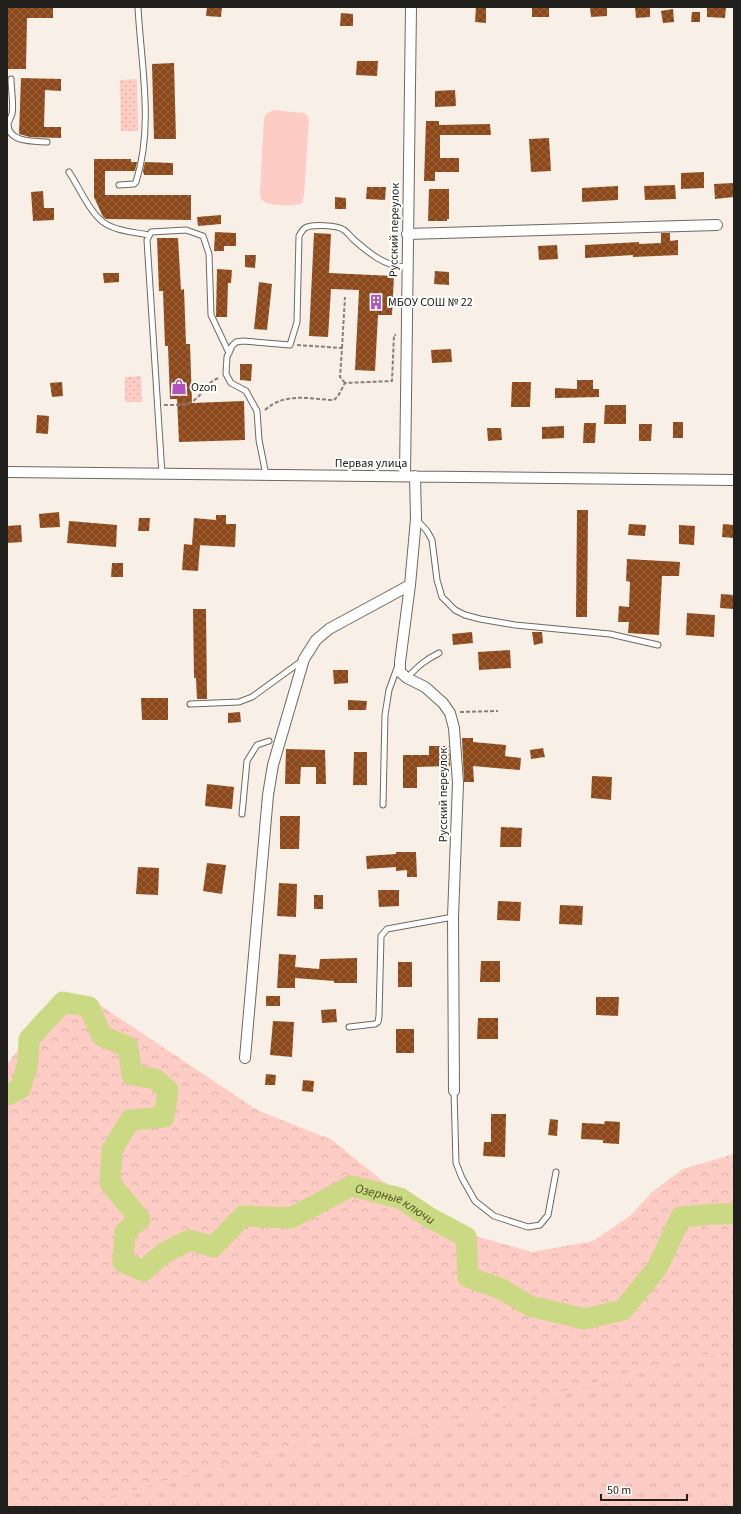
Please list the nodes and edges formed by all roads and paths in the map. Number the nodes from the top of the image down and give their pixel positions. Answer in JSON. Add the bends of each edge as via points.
{"nodes":[{"id":1,"x":138,"y":7,"type":"edge"},
{"id":2,"x":412,"y":7,"type":"edge"},
{"id":3,"x":11,"y":79,"type":"dead end"},
{"id":4,"x":10,"y":112,"type":"edge"},
{"id":5,"x":47,"y":142,"type":"dead end"},
{"id":6,"x":69,"y":172,"type":"dead end"},
{"id":7,"x":118,"y":185,"type":"dead end"},
{"id":8,"x":717,"y":225,"type":"dead end"},
{"id":9,"x":407,"y":234,"type":"junction"},
{"id":10,"x":148,"y":235,"type":"junction"},
{"id":11,"x":407,"y":267,"type":"junction"},
{"id":12,"x":345,"y":297,"type":"dead end"},
{"id":13,"x":406,"y":335,"type":"junction"},
{"id":14,"x":290,"y":345,"type":"junction"},
{"id":15,"x":342,"y":348,"type":"junction"},
{"id":16,"x":229,"y":353,"type":"junction"},
{"id":17,"x":227,"y":376,"type":"junction"},
{"id":18,"x":345,"y":383,"type":"junction"},
{"id":19,"x":157,"y":406,"type":"junction"},
{"id":20,"x":258,"y":416,"type":"junction"},
{"id":21,"x":7,"y":472,"type":"edge"},
{"id":22,"x":162,"y":474,"type":"junction"},
{"id":23,"x":266,"y":475,"type":"junction"},
{"id":24,"x":410,"y":476,"type":"junction"},
{"id":25,"x":734,"y":480,"type":"edge"},
{"id":26,"x":416,"y":519,"type":"junction"},
{"id":27,"x":410,"y":585,"type":"junction"},
{"id":28,"x":658,"y":645,"type":"dead end"},
{"id":29,"x":439,"y":653,"type":"dead end"},
{"id":30,"x":304,"y":659,"type":"junction"},
{"id":31,"x":400,"y":662,"type":"junction"},
{"id":32,"x":407,"y":678,"type":"junction"},
{"id":33,"x":190,"y":704,"type":"dead end"},
{"id":34,"x":498,"y":711,"type":"dead end"},
{"id":35,"x":450,"y":713,"type":"junction"},
{"id":36,"x":269,"y":741,"type":"dead end"},
{"id":37,"x":383,"y":805,"type":"dead end"},
{"id":38,"x":242,"y":814,"type":"dead end"},
{"id":39,"x":453,"y":917,"type":"junction"},
{"id":40,"x":349,"y":1027,"type":"dead end"},
{"id":41,"x":244,"y":1058,"type":"dead end"},
{"id":42,"x":454,"y":1091,"type":"joint"},
{"id":43,"x":556,"y":1172,"type":"dead end"}],
"edges":[{"from":1,"to":7,"type":"lane","via":[[143,76],[144,147],[136,182]]},
{"from":2,"to":9,"type":"street","name":"Русский переулок"},
{"from":3,"to":4,"type":"lane"},
{"from":4,"to":5,"type":"lane","via":[[10,133],[24,140]]},
{"from":6,"to":10,"type":"lane","via":[[84,198],[104,222]]},
{"from":8,"to":9,"type":"street"},
{"from":9,"to":11,"type":"street","name":"Русский переулок"},
{"from":10,"to":16,"type":"lane","via":[[151,232],[186,230],[203,236],[210,254],[211,315]]},
{"from":10,"to":19,"type":"lane"},
{"from":11,"to":13,"type":"street","name":"Русский переулок"},
{"from":11,"to":14,"type":"lane","via":[[397,267],[384,262],[343,229],[309,226],[303,229],[300,236],[296,322]]},
{"from":12,"to":15,"type":"path"},
{"from":13,"to":18,"type":"path","via":[[394,335],[392,381]]},
{"from":13,"to":24,"type":"street","name":"Русский переулок"},
{"from":14,"to":15,"type":"path"},
{"from":14,"to":16,"type":"lane","via":[[243,341],[236,342]]},
{"from":15,"to":18,"type":"path","via":[[340,377]]},
{"from":16,"to":17,"type":"lane","via":[[225,368]]},
{"from":17,"to":19,"type":"path","via":[[212,380],[193,401]]},
{"from":17,"to":20,"type":"lane","via":[[232,383],[246,391]]},
{"from":18,"to":20,"type":"path","via":[[334,400],[287,398]]},
{"from":19,"to":22,"type":"lane"},
{"from":20,"to":23,"type":"lane"},
{"from":21,"to":22,"type":"street","name":"Первая улица"},
{"from":22,"to":23,"type":"street","name":"Первая улица"},
{"from":23,"to":24,"type":"street","name":"Первая улица"},
{"from":24,"to":25,"type":"street","name":"Первая улица"},
{"from":24,"to":26,"type":"street","name":"Русский переулок"},
{"from":26,"to":27,"type":"street","name":"Русский переулок"},
{"from":26,"to":28,"type":"lane","via":[[432,540],[442,597],[455,610],[480,619],[614,635]]},
{"from":27,"to":30,"type":"street","via":[[329,629],[316,640]]},
{"from":27,"to":31,"type":"street","name":"Русский переулок"},
{"from":29,"to":32,"type":"lane","via":[[426,659]]},
{"from":30,"to":33,"type":"lane","via":[[245,700]]},
{"from":30,"to":41,"type":"street","via":[[273,765],[268,795]]},
{"from":31,"to":32,"type":"street","via":[[400,672]]},
{"from":31,"to":37,"type":"lane","via":[[389,690],[385,715]]},
{"from":32,"to":35,"type":"street","name":"Русский переулок","via":[[425,687]]},
{"from":34,"to":35,"type":"path"},
{"from":35,"to":39,"type":"street","name":"Русский переулок","via":[[454,728],[458,783]]},
{"from":36,"to":38,"type":"lane","via":[[258,745],[247,761]]},
{"from":39,"to":40,"type":"lane","via":[[387,929],[380,936],[378,1022]]},
{"from":39,"to":42,"type":"street","name":"Русский переулок"},
{"from":42,"to":43,"type":"lane","via":[[456,1163],[468,1190],[482,1207],[494,1216],[528,1227],[540,1225],[548,1215]]}]}
